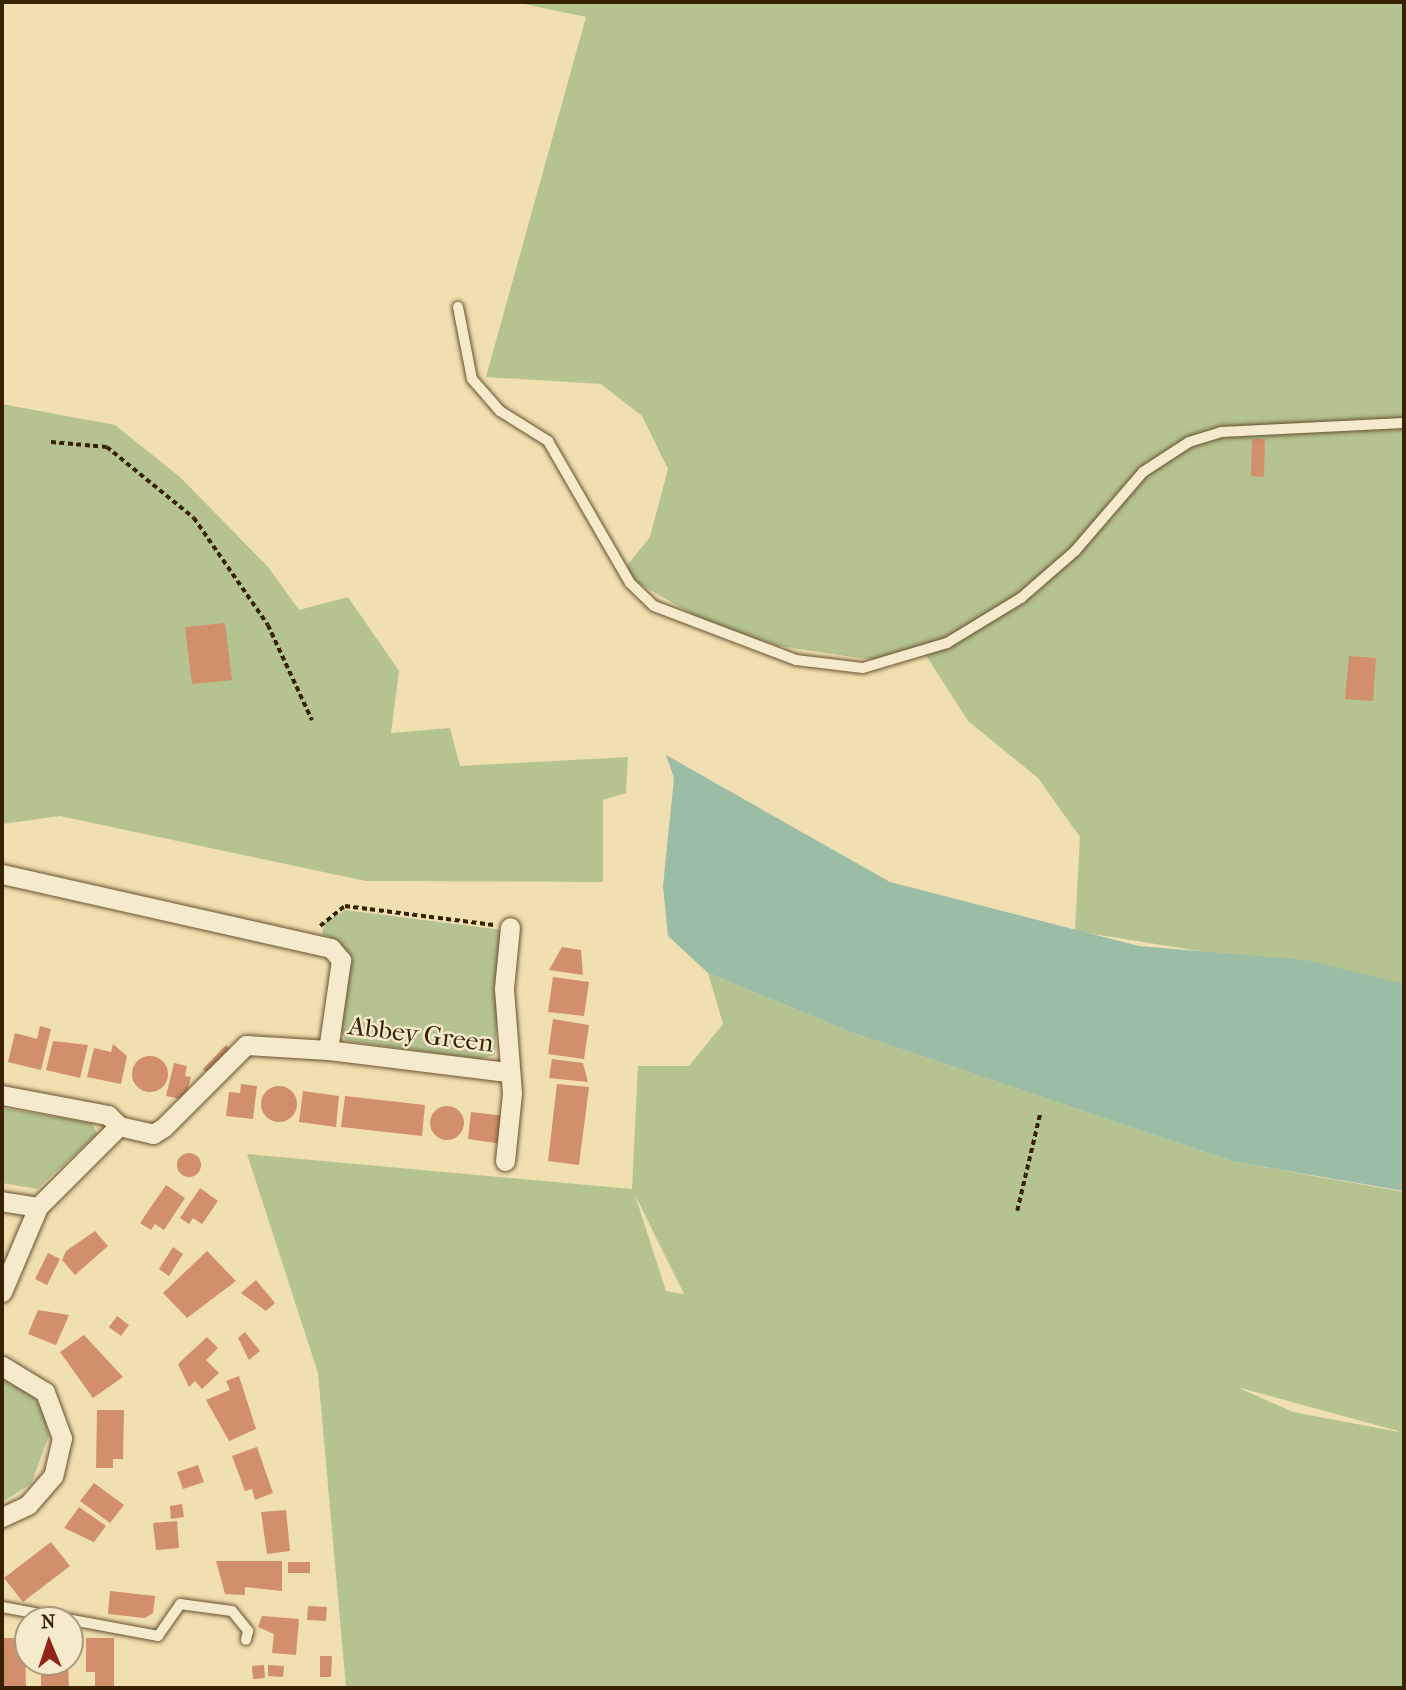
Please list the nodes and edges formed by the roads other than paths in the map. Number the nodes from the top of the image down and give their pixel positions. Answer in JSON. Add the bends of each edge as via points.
{"nodes":[{"id":1,"x":457,"y":307,"type":"dead end"},
{"id":2,"x":1404,"y":423,"type":"edge"},
{"id":3,"x":2,"y":874,"type":"edge"},
{"id":4,"x":510,"y":927,"type":"road end"},
{"id":5,"x":328,"y":1050,"type":"junction"},
{"id":6,"x":508,"y":1072,"type":"junction"},
{"id":7,"x":2,"y":1095,"type":"edge"},
{"id":8,"x":120,"y":1126,"type":"junction"},
{"id":9,"x":505,"y":1161,"type":"dead end"},
{"id":10,"x":2,"y":1201,"type":"edge"},
{"id":11,"x":38,"y":1207,"type":"junction"},
{"id":12,"x":2,"y":1292,"type":"edge"},
{"id":13,"x":2,"y":1366,"type":"edge"},
{"id":14,"x":2,"y":1517,"type":"edge"},
{"id":15,"x":2,"y":1607,"type":"edge"},
{"id":16,"x":246,"y":1640,"type":"dead end"}],
"edges":[{"from":1,"to":2,"type":"lane","via":[[472,379],[500,411],[548,442],[617,562],[654,606],[796,660],[863,668],[947,643],[1021,598],[1075,551],[1143,472],[1189,442],[1221,432]]},
{"from":3,"to":5,"type":"street","name":"Abbey Green","via":[[337,951],[341,960]]},
{"from":4,"to":6,"type":"street","name":"Abbey Green","via":[[504,988]]},
{"from":5,"to":6,"type":"street","name":"Abbey Green"},
{"from":5,"to":8,"type":"street","name":"Abbey Green","via":[[246,1045],[164,1127],[153,1134]]},
{"from":6,"to":9,"type":"street","name":"Abbey Green"},
{"from":7,"to":8,"type":"street","name":"Abbey Green","via":[[108,1115]]},
{"from":8,"to":11,"type":"street"},
{"from":10,"to":11,"type":"street"},
{"from":11,"to":12,"type":"street"},
{"from":13,"to":14,"type":"street","via":[[45,1392],[62,1438],[53,1476],[28,1505]]},
{"from":15,"to":16,"type":"lane","via":[[158,1636],[180,1604],[193,1605],[232,1611],[248,1631]]}]}
